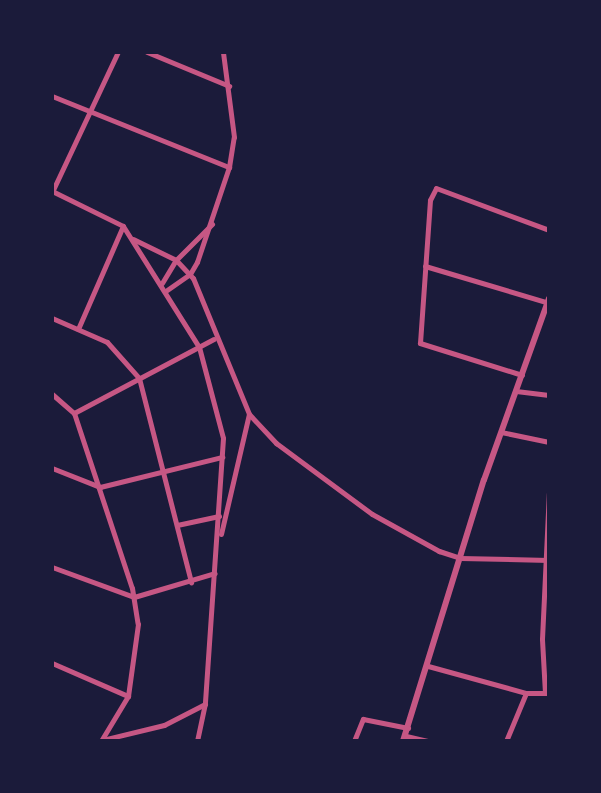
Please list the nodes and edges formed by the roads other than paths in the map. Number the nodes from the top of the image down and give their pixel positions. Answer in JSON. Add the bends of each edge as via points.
{"nodes":[{"id":1,"x":118,"y":52,"type":"edge"},
{"id":2,"x":147,"y":52,"type":"edge"},
{"id":3,"x":223,"y":52,"type":"edge"},
{"id":4,"x":229,"y":86,"type":"junction"},
{"id":5,"x":52,"y":96,"type":"edge"},
{"id":6,"x":89,"y":113,"type":"junction"},
{"id":7,"x":229,"y":167,"type":"junction"},
{"id":8,"x":52,"y":192,"type":"edge"},
{"id":9,"x":213,"y":224,"type":"junction"},
{"id":10,"x":123,"y":226,"type":"junction"},
{"id":11,"x":549,"y":230,"type":"edge"},
{"id":12,"x":132,"y":238,"type":"junction"},
{"id":13,"x":176,"y":260,"type":"junction"},
{"id":14,"x":425,"y":266,"type":"junction"},
{"id":15,"x":190,"y":274,"type":"junction"},
{"id":16,"x":162,"y":283,"type":"junction"},
{"id":17,"x":167,"y":290,"type":"junction"},
{"id":18,"x":548,"y":301,"type":"edge"},
{"id":19,"x":52,"y":318,"type":"edge"},
{"id":20,"x":78,"y":329,"type":"junction"},
{"id":21,"x":214,"y":339,"type":"junction"},
{"id":22,"x":199,"y":347,"type":"junction"},
{"id":23,"x":522,"y":375,"type":"junction"},
{"id":24,"x":139,"y":378,"type":"junction"},
{"id":25,"x":516,"y":391,"type":"junction"},
{"id":26,"x":52,"y":394,"type":"edge"},
{"id":27,"x":549,"y":395,"type":"edge"},
{"id":28,"x":74,"y":413,"type":"junction"},
{"id":29,"x":249,"y":414,"type":"junction"},
{"id":30,"x":501,"y":432,"type":"junction"},
{"id":31,"x":549,"y":442,"type":"edge"},
{"id":32,"x":222,"y":457,"type":"junction"},
{"id":33,"x":52,"y":468,"type":"edge"},
{"id":34,"x":164,"y":471,"type":"junction"},
{"id":35,"x":100,"y":487,"type":"junction"},
{"id":36,"x":549,"y":493,"type":"edge"},
{"id":37,"x":219,"y":516,"type":"junction"},
{"id":38,"x":177,"y":525,"type":"junction"},
{"id":39,"x":218,"y":547,"type":"junction"},
{"id":40,"x":460,"y":558,"type":"junction"},
{"id":41,"x":548,"y":560,"type":"edge"},
{"id":42,"x":52,"y":568,"type":"edge"},
{"id":43,"x":215,"y":573,"type":"junction"},
{"id":44,"x":191,"y":582,"type":"junction"},
{"id":45,"x":134,"y":597,"type":"junction"},
{"id":46,"x":546,"y":612,"type":"edge"},
{"id":47,"x":52,"y":663,"type":"edge"},
{"id":48,"x":428,"y":666,"type":"junction"},
{"id":49,"x":526,"y":693,"type":"junction"},
{"id":50,"x":547,"y":693,"type":"edge"},
{"id":51,"x":128,"y":696,"type":"junction"},
{"id":52,"x":205,"y":704,"type":"junction"},
{"id":53,"x":406,"y":735,"type":"edge"},
{"id":54,"x":103,"y":740,"type":"edge"},
{"id":55,"x":197,"y":741,"type":"edge"},
{"id":56,"x":354,"y":741,"type":"edge"},
{"id":57,"x":427,"y":741,"type":"edge"},
{"id":58,"x":506,"y":741,"type":"edge"}],
"edges":[{"from":1,"to":6,"type":"street"},
{"from":2,"to":4,"type":"street"},
{"from":3,"to":4,"type":"street"},
{"from":4,"to":7,"type":"street","via":[[234,137]]},
{"from":5,"to":6,"type":"street"},
{"from":6,"to":7,"type":"street"},
{"from":6,"to":8,"type":"street"},
{"from":7,"to":9,"type":"street"},
{"from":8,"to":10,"type":"street"},
{"from":9,"to":13,"type":"street"},
{"from":9,"to":15,"type":"street"},
{"from":10,"to":12,"type":"street"},
{"from":10,"to":20,"type":"street"},
{"from":11,"to":14,"type":"street","via":[[436,188],[430,200]]},
{"from":12,"to":13,"type":"street"},
{"from":12,"to":16,"type":"street"},
{"from":13,"to":15,"type":"street"},
{"from":13,"to":16,"type":"street"},
{"from":14,"to":18,"type":"street"},
{"from":14,"to":23,"type":"street","via":[[420,343]]},
{"from":15,"to":17,"type":"street"},
{"from":15,"to":21,"type":"street"},
{"from":16,"to":17,"type":"street"},
{"from":17,"to":22,"type":"street"},
{"from":18,"to":23,"type":"street"},
{"from":19,"to":20,"type":"street"},
{"from":20,"to":24,"type":"street","via":[[121,353]]},
{"from":21,"to":22,"type":"street"},
{"from":21,"to":29,"type":"street"},
{"from":22,"to":24,"type":"street"},
{"from":22,"to":32,"type":"street","via":[[223,438]]},
{"from":23,"to":25,"type":"street"},
{"from":24,"to":28,"type":"street"},
{"from":24,"to":34,"type":"street"},
{"from":25,"to":27,"type":"street"},
{"from":25,"to":30,"type":"street"},
{"from":26,"to":28,"type":"street"},
{"from":28,"to":35,"type":"street"},
{"from":29,"to":39,"type":"street"},
{"from":29,"to":40,"type":"street","via":[[276,443],[372,514],[403,535]]},
{"from":30,"to":31,"type":"street"},
{"from":30,"to":40,"type":"street"},
{"from":32,"to":34,"type":"street"},
{"from":32,"to":37,"type":"street"},
{"from":33,"to":35,"type":"street"},
{"from":34,"to":35,"type":"street"},
{"from":34,"to":38,"type":"street"},
{"from":35,"to":45,"type":"street"},
{"from":36,"to":41,"type":"street"},
{"from":37,"to":38,"type":"street"},
{"from":37,"to":39,"type":"street"},
{"from":38,"to":44,"type":"street"},
{"from":39,"to":43,"type":"street"},
{"from":40,"to":41,"type":"street"},
{"from":40,"to":48,"type":"street"},
{"from":41,"to":46,"type":"street"},
{"from":42,"to":45,"type":"street"},
{"from":43,"to":44,"type":"street"},
{"from":43,"to":52,"type":"street"},
{"from":44,"to":45,"type":"street"},
{"from":45,"to":51,"type":"street","via":[[138,624]]},
{"from":46,"to":50,"type":"street"},
{"from":47,"to":51,"type":"street"},
{"from":48,"to":49,"type":"street"},
{"from":48,"to":53,"type":"street"},
{"from":49,"to":50,"type":"street"},
{"from":49,"to":58,"type":"street"},
{"from":51,"to":54,"type":"street"},
{"from":52,"to":54,"type":"street","via":[[164,725]]},
{"from":52,"to":55,"type":"street"},
{"from":53,"to":56,"type":"street","via":[[363,719]]},
{"from":53,"to":57,"type":"street"}]}
